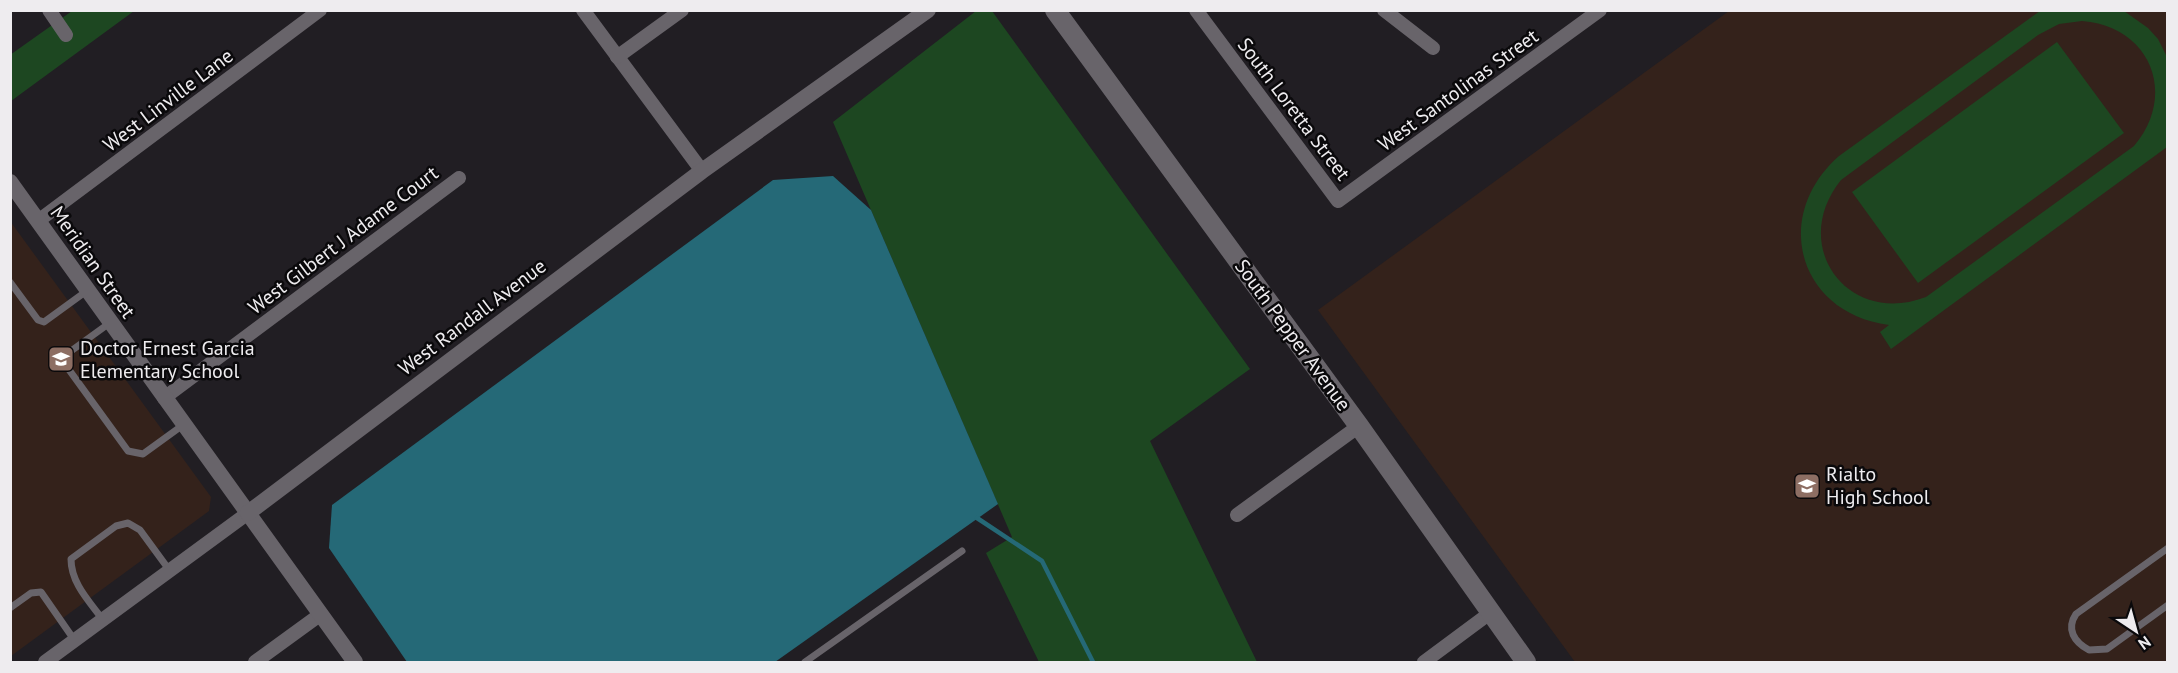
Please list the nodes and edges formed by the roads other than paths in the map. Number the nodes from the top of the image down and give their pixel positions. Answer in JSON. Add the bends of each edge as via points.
{"nodes":[{"id":1,"x":48,"y":10,"type":"edge"},
{"id":2,"x":320,"y":10,"type":"edge"},
{"id":3,"x":583,"y":10,"type":"edge"},
{"id":4,"x":682,"y":10,"type":"edge"},
{"id":5,"x":928,"y":10,"type":"edge"},
{"id":6,"x":1055,"y":10,"type":"edge"},
{"id":7,"x":1196,"y":10,"type":"edge"},
{"id":8,"x":1384,"y":10,"type":"edge"},
{"id":9,"x":1600,"y":10,"type":"edge"},
{"id":10,"x":66,"y":35,"type":"dead end"},
{"id":11,"x":1433,"y":48,"type":"dead end"},
{"id":12,"x":618,"y":57,"type":"junction"},
{"id":13,"x":702,"y":171,"type":"junction"},
{"id":14,"x":459,"y":178,"type":"dead end"},
{"id":15,"x":10,"y":182,"type":"edge"},
{"id":16,"x":1338,"y":201,"type":"joint"},
{"id":17,"x":38,"y":221,"type":"junction"},
{"id":18,"x":10,"y":282,"type":"edge"},
{"id":19,"x":88,"y":290,"type":"junction"},
{"id":20,"x":111,"y":322,"type":"junction"},
{"id":21,"x":164,"y":398,"type":"junction"},
{"id":22,"x":183,"y":424,"type":"junction"},
{"id":23,"x":1359,"y":426,"type":"junction"},
{"id":24,"x":248,"y":513,"type":"junction"},
{"id":25,"x":1237,"y":515,"type":"dead end"},
{"id":26,"x":2168,"y":548,"type":"edge"},
{"id":27,"x":962,"y":550,"type":"dead end"},
{"id":28,"x":170,"y":571,"type":"junction"},
{"id":29,"x":2168,"y":605,"type":"edge"},
{"id":30,"x":10,"y":608,"type":"edge"},
{"id":31,"x":1490,"y":613,"type":"junction"},
{"id":32,"x":321,"y":614,"type":"junction"},
{"id":33,"x":103,"y":620,"type":"junction"},
{"id":34,"x":75,"y":641,"type":"junction"},
{"id":35,"x":45,"y":663,"type":"edge"},
{"id":36,"x":255,"y":663,"type":"edge"},
{"id":37,"x":355,"y":663,"type":"edge"},
{"id":38,"x":806,"y":663,"type":"edge"},
{"id":39,"x":1424,"y":663,"type":"edge"},
{"id":40,"x":1526,"y":663,"type":"edge"}],
"edges":[{"from":1,"to":10,"type":"street"},
{"from":2,"to":17,"type":"street","name":"West Linville Lane"},
{"from":3,"to":12,"type":"street"},
{"from":4,"to":12,"type":"street"},
{"from":5,"to":13,"type":"street","name":"West Randall Avenue"},
{"from":6,"to":23,"type":"main road","name":"South Pepper Avenue"},
{"from":7,"to":16,"type":"street","name":"South Loretta Street"},
{"from":8,"to":11,"type":"street"},
{"from":9,"to":16,"type":"street","name":"West Santolinas Street"},
{"from":12,"to":13,"type":"street"},
{"from":13,"to":24,"type":"street","name":"West Randall Avenue"},
{"from":14,"to":21,"type":"street","name":"West Gilbert J Adame Court"},
{"from":15,"to":17,"type":"street","name":"Meridian Street"},
{"from":17,"to":19,"type":"street","name":"Meridian Street"},
{"from":18,"to":19,"type":"lane","via":[[38,320],[44,322]]},
{"from":19,"to":20,"type":"street","name":"Meridian Street"},
{"from":20,"to":21,"type":"street","name":"Meridian Street"},
{"from":20,"to":22,"type":"lane","via":[[71,351],[67,367],[128,451],[143,454]]},
{"from":21,"to":22,"type":"street","name":"Meridian Street"},
{"from":22,"to":24,"type":"street","name":"Meridian Street"},
{"from":23,"to":25,"type":"street"},
{"from":23,"to":31,"type":"main road","name":"South Pepper Avenue"},
{"from":24,"to":28,"type":"street","name":"West Randall Avenue"},
{"from":24,"to":32,"type":"street","name":"Meridian Street"},
{"from":26,"to":29,"type":"lane","via":[[2076,614],[2071,632],[2089,650],[2107,649]]},
{"from":27,"to":38,"type":"lane"},
{"from":28,"to":33,"type":"street","name":"West Randall Avenue"},
{"from":28,"to":33,"type":"lane","via":[[140,530],[128,523],[116,526],[71,559],[75,581]]},
{"from":30,"to":34,"type":"lane","via":[[31,592],[41,592]]},
{"from":31,"to":39,"type":"street"},
{"from":31,"to":40,"type":"main road","name":"South Pepper Avenue"},
{"from":32,"to":36,"type":"street"},
{"from":32,"to":37,"type":"street","name":"Meridian Street"},
{"from":33,"to":34,"type":"street","name":"West Randall Avenue"},
{"from":34,"to":35,"type":"street","name":"West Randall Avenue"}]}
